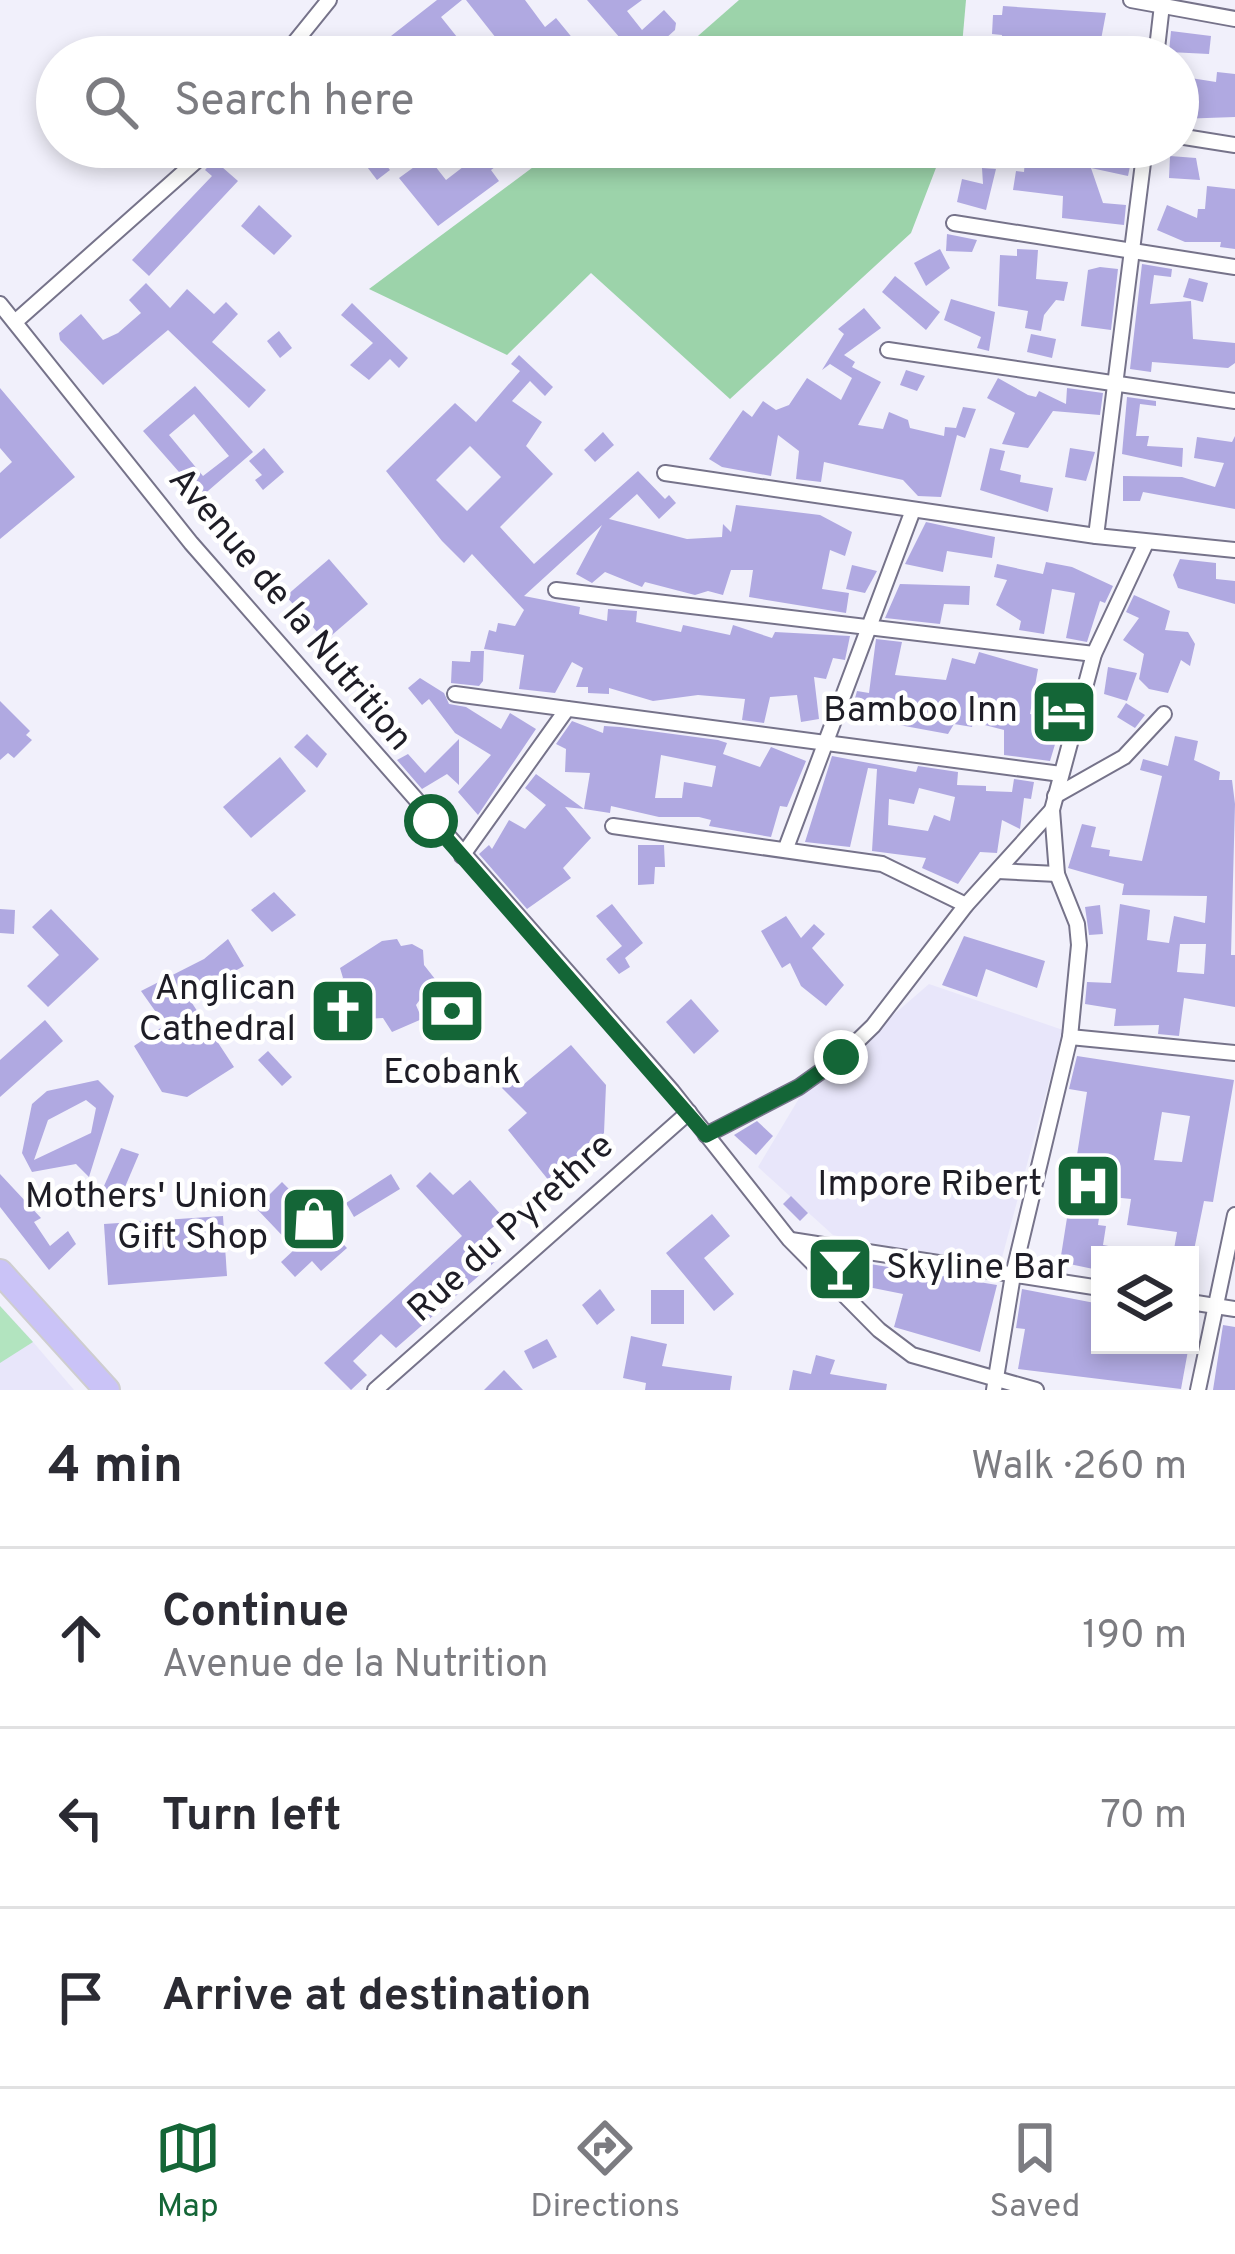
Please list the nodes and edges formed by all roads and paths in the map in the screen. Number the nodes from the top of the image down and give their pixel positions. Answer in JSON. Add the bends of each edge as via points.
{"nodes":[{"id":1,"x":329,"y":0,"type":"edge"},
{"id":2,"x":1131,"y":0,"type":"edge"},
{"id":3,"x":1157,"y":3,"type":"edge"},
{"id":4,"x":1235,"y":19,"type":"edge"},
{"id":5,"x":300,"y":36,"type":"edge"},
{"id":6,"x":1156,"y":36,"type":"edge"},
{"id":7,"x":1199,"y":139,"type":"edge"},
{"id":8,"x":1235,"y":145,"type":"edge"},
{"id":9,"x":188,"y":168,"type":"edge"},
{"id":10,"x":1142,"y":168,"type":"edge"},
{"id":11,"x":954,"y":223,"type":"dead end"},
{"id":12,"x":1130,"y":252,"type":"junction"},
{"id":13,"x":1235,"y":267,"type":"edge"},
{"id":14,"x":0,"y":304,"type":"edge"},
{"id":15,"x":15,"y":322,"type":"junction"},
{"id":16,"x":888,"y":350,"type":"dead end"},
{"id":17,"x":1116,"y":380,"type":"junction"},
{"id":18,"x":1235,"y":401,"type":"edge"},
{"id":19,"x":665,"y":473,"type":"dead end"},
{"id":20,"x":913,"y":510,"type":"junction"},
{"id":21,"x":1096,"y":536,"type":"junction"},
{"id":22,"x":1146,"y":543,"type":"junction"},
{"id":23,"x":1235,"y":550,"type":"edge"},
{"id":24,"x":556,"y":590,"type":"dead end"},
{"id":25,"x":869,"y":627,"type":"junction"},
{"id":26,"x":1094,"y":654,"type":"junction"},
{"id":27,"x":454,"y":694,"type":"dead end"},
{"id":28,"x":567,"y":709,"type":"junction"},
{"id":29,"x":1164,"y":714,"type":"dead end"},
{"id":30,"x":826,"y":739,"type":"junction"},
{"id":31,"x":1061,"y":774,"type":"junction"},
{"id":32,"x":1054,"y":803,"type":"junction"},
{"id":33,"x":613,"y":826,"type":"dead end"},
{"id":34,"x":786,"y":848,"type":"junction"},
{"id":35,"x":462,"y":856,"type":"junction"},
{"id":36,"x":998,"y":871,"type":"junction"},
{"id":37,"x":1057,"y":874,"type":"junction"},
{"id":38,"x":966,"y":905,"type":"junction"},
{"id":39,"x":1070,"y":1037,"type":"junction"},
{"id":40,"x":1235,"y":1053,"type":"edge"},
{"id":41,"x":689,"y":1112,"type":"junction"},
{"id":42,"x":706,"y":1135,"type":"junction"},
{"id":43,"x":1235,"y":1215,"type":"edge"},
{"id":44,"x":789,"y":1239,"type":"junction"},
{"id":45,"x":0,"y":1271,"type":"edge"},
{"id":46,"x":1013,"y":1275,"type":"junction"},
{"id":47,"x":1091,"y":1287,"type":"edge"},
{"id":48,"x":1227,"y":1308,"type":"edge"},
{"id":49,"x":994,"y":1386,"type":"edge"},
{"id":50,"x":107,"y":1390,"type":"edge"},
{"id":51,"x":375,"y":1390,"type":"edge"},
{"id":52,"x":1036,"y":1390,"type":"edge"},
{"id":53,"x":1198,"y":1390,"type":"edge"}],
"edges":[{"from":1,"to":5,"type":"street"},
{"from":2,"to":3,"type":"street"},
{"from":3,"to":4,"type":"street"},
{"from":3,"to":6,"type":"street"},
{"from":7,"to":8,"type":"street"},
{"from":9,"to":15,"type":"street"},
{"from":10,"to":12,"type":"street"},
{"from":11,"to":12,"type":"street"},
{"from":12,"to":13,"type":"street"},
{"from":12,"to":17,"type":"street"},
{"from":14,"to":15,"type":"street","name":"Avenue de la Nutrition"},
{"from":15,"to":35,"type":"street","name":"Avenue de la Nutrition","via":[[190,543]]},
{"from":16,"to":17,"type":"street"},
{"from":17,"to":18,"type":"street"},
{"from":17,"to":21,"type":"street"},
{"from":19,"to":20,"type":"street"},
{"from":20,"to":21,"type":"street"},
{"from":20,"to":25,"type":"street"},
{"from":21,"to":22,"type":"street"},
{"from":22,"to":23,"type":"street"},
{"from":22,"to":26,"type":"street"},
{"from":24,"to":25,"type":"street"},
{"from":25,"to":26,"type":"street"},
{"from":25,"to":30,"type":"street"},
{"from":26,"to":31,"type":"street"},
{"from":27,"to":28,"type":"street"},
{"from":28,"to":30,"type":"street"},
{"from":28,"to":35,"type":"street"},
{"from":29,"to":32,"type":"street","via":[[1124,758]]},
{"from":30,"to":31,"type":"street"},
{"from":30,"to":34,"type":"street"},
{"from":31,"to":32,"type":"street"},
{"from":32,"to":36,"type":"street"},
{"from":32,"to":37,"type":"street"},
{"from":33,"to":34,"type":"street"},
{"from":34,"to":38,"type":"street","via":[[882,864]]},
{"from":35,"to":41,"type":"street","name":"Avenue de la Nutrition"},
{"from":36,"to":37,"type":"street"},
{"from":36,"to":38,"type":"street"},
{"from":37,"to":39,"type":"street","via":[[1079,945]]},
{"from":38,"to":42,"type":"street","via":[[841,1057]]},
{"from":39,"to":40,"type":"street"},
{"from":39,"to":46,"type":"street"},
{"from":41,"to":42,"type":"street","name":"Avenue de la Nutrition"},
{"from":41,"to":51,"type":"street","name":"Rue du Pyrethre"},
{"from":42,"to":44,"type":"street","name":"Avenue de la Nutrition"},
{"from":43,"to":48,"type":"street"},
{"from":44,"to":46,"type":"street"},
{"from":44,"to":49,"type":"street","name":"Avenue de la Nutrition","via":[[892,1342]]},
{"from":45,"to":50,"type":"highway"},
{"from":46,"to":47,"type":"street"},
{"from":46,"to":49,"type":"street"},
{"from":48,"to":53,"type":"street"},
{"from":49,"to":52,"type":"street","name":"Avenue de la Nutrition"}]}
